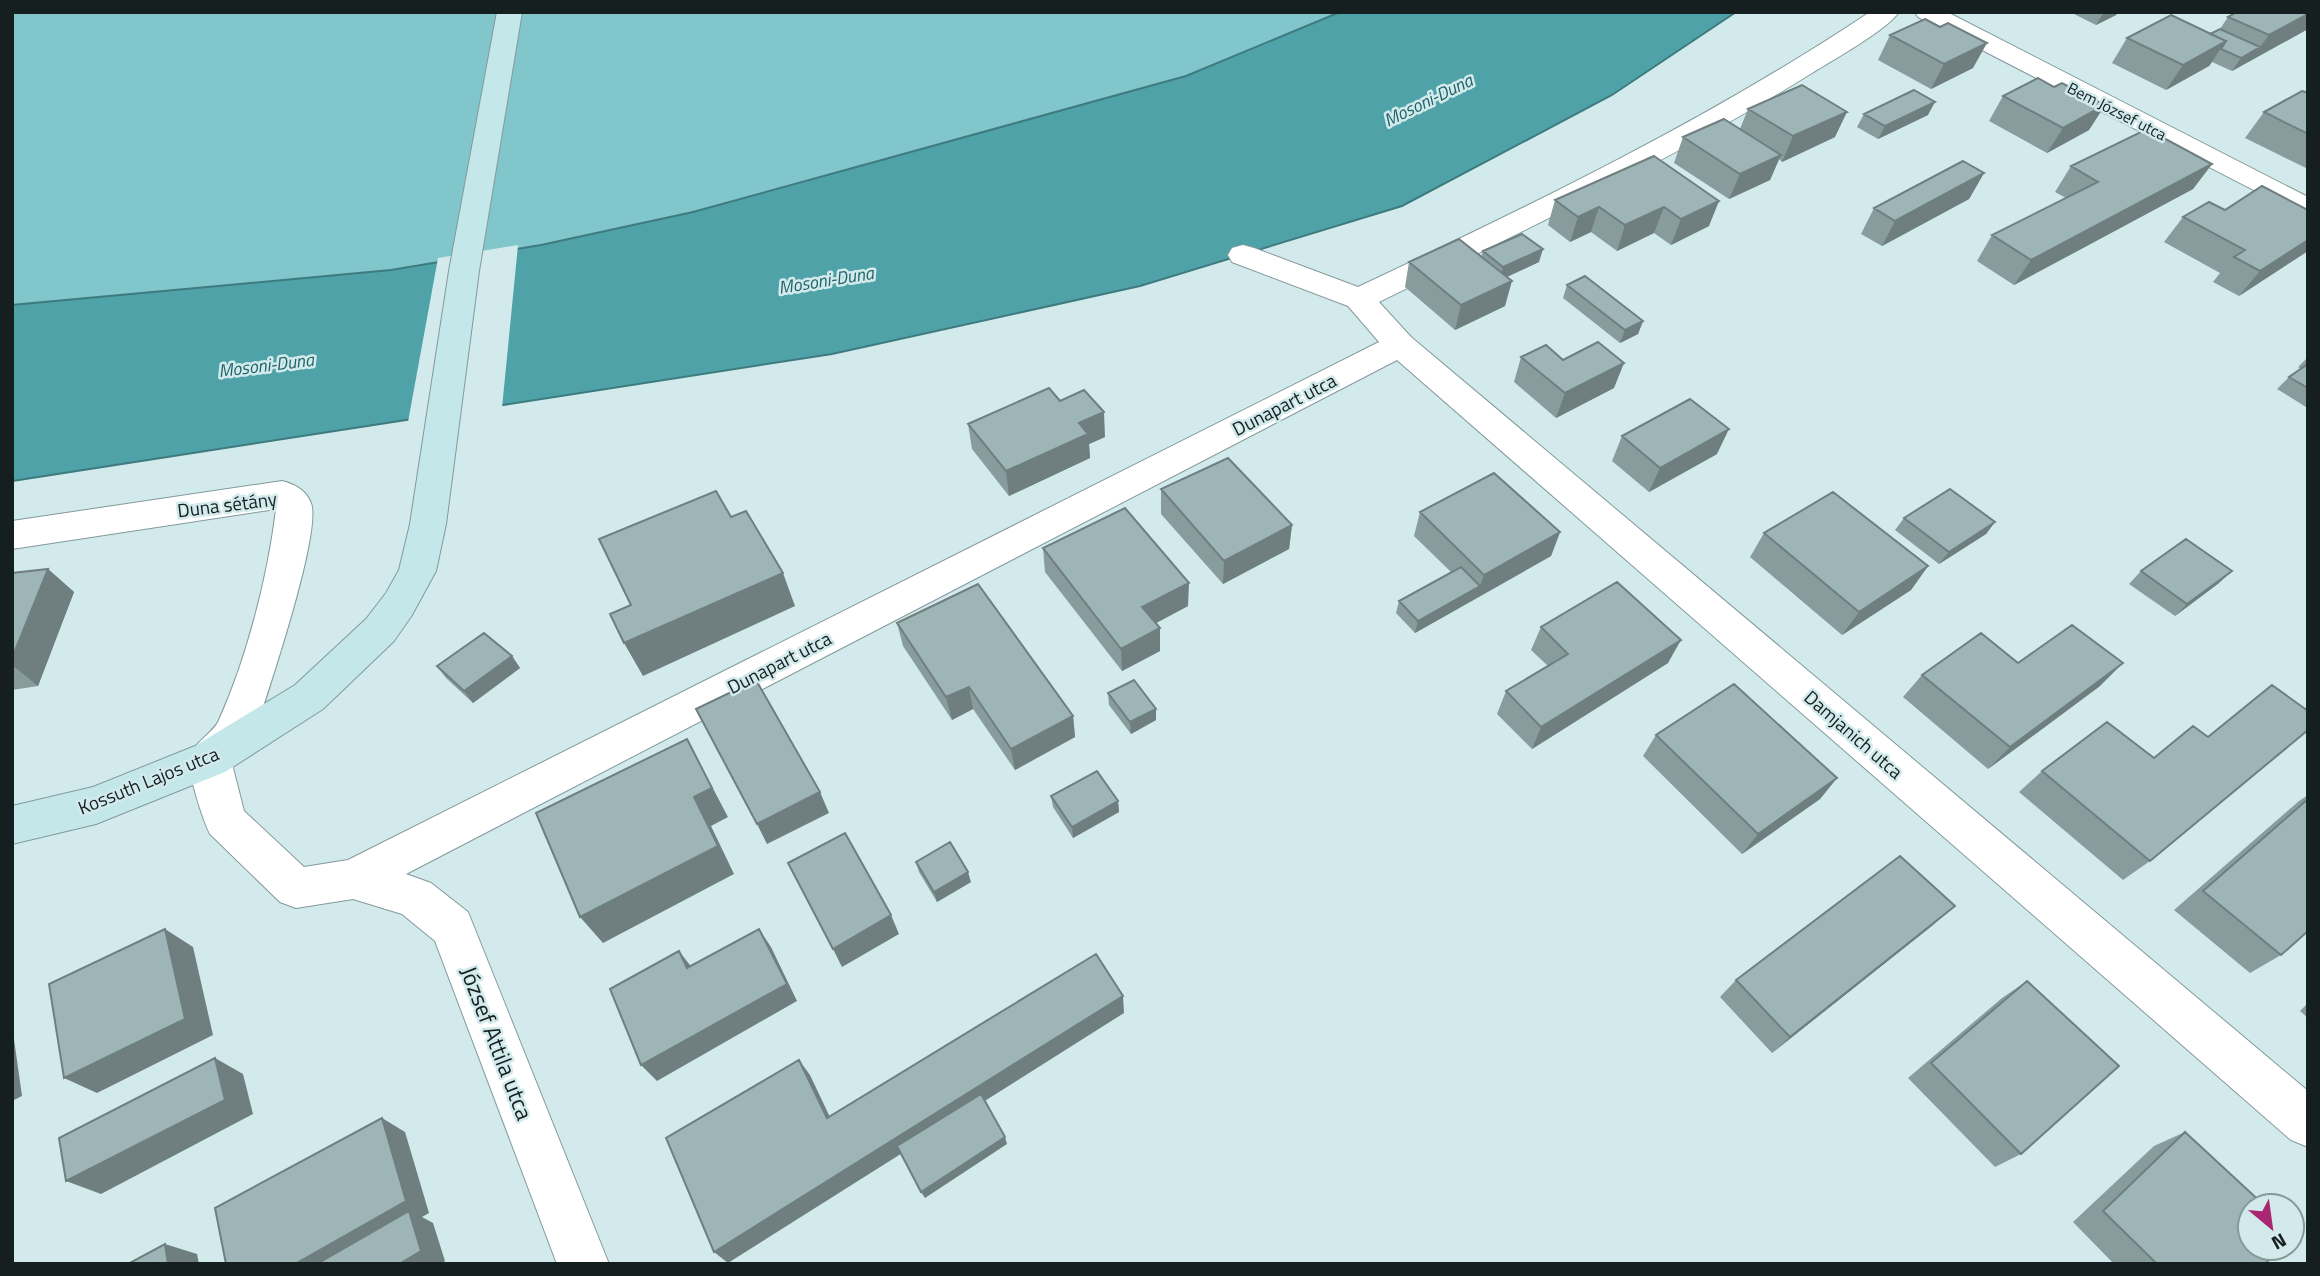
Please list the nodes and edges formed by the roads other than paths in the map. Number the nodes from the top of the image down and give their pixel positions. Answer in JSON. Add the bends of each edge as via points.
{"nodes":[{"id":1,"x":1887,"y":12,"type":"edge"},
{"id":2,"x":1927,"y":12,"type":"edge"},
{"id":3,"x":510,"y":14,"type":"edge"},
{"id":4,"x":2308,"y":209,"type":"edge"},
{"id":5,"x":1243,"y":255,"type":"dead end"},
{"id":6,"x":1359,"y":299,"type":"junction"},
{"id":7,"x":1400,"y":345,"type":"junction"},
{"id":8,"x":12,"y":536,"type":"edge"},
{"id":9,"x":210,"y":759,"type":"junction"},
{"id":10,"x":12,"y":825,"type":"edge"},
{"id":11,"x":353,"y":879,"type":"junction"},
{"id":12,"x":2308,"y":1122,"type":"edge"},
{"id":13,"x":583,"y":1264,"type":"edge"}],
"edges":[{"from":1,"to":6,"type":"street","via":[[1687,138]]},
{"from":2,"to":4,"type":"street","name":"Bem József utca"},
{"from":3,"to":9,"type":"main road","name":"Kossuth Lajos utca","via":[[417,571],[380,629],[309,698]]},
{"from":5,"to":6,"type":"street"},
{"from":6,"to":7,"type":"street","name":"Damjanich utca"},
{"from":7,"to":11,"type":"street","name":"Dunapart utca"},
{"from":7,"to":12,"type":"street","name":"Damjanich utca"},
{"from":8,"to":9,"type":"street","name":"Duna sétány","via":[[282,494],[294,505],[290,543],[265,642],[235,732]]},
{"from":9,"to":10,"type":"main road","name":"Kossuth Lajos utca","via":[[96,805]]},
{"from":9,"to":11,"type":"street","name":"Dunapart utca","via":[[225,821],[296,888]]},
{"from":11,"to":13,"type":"street","name":"József Attila utca","via":[[415,897],[452,927]]}]}
